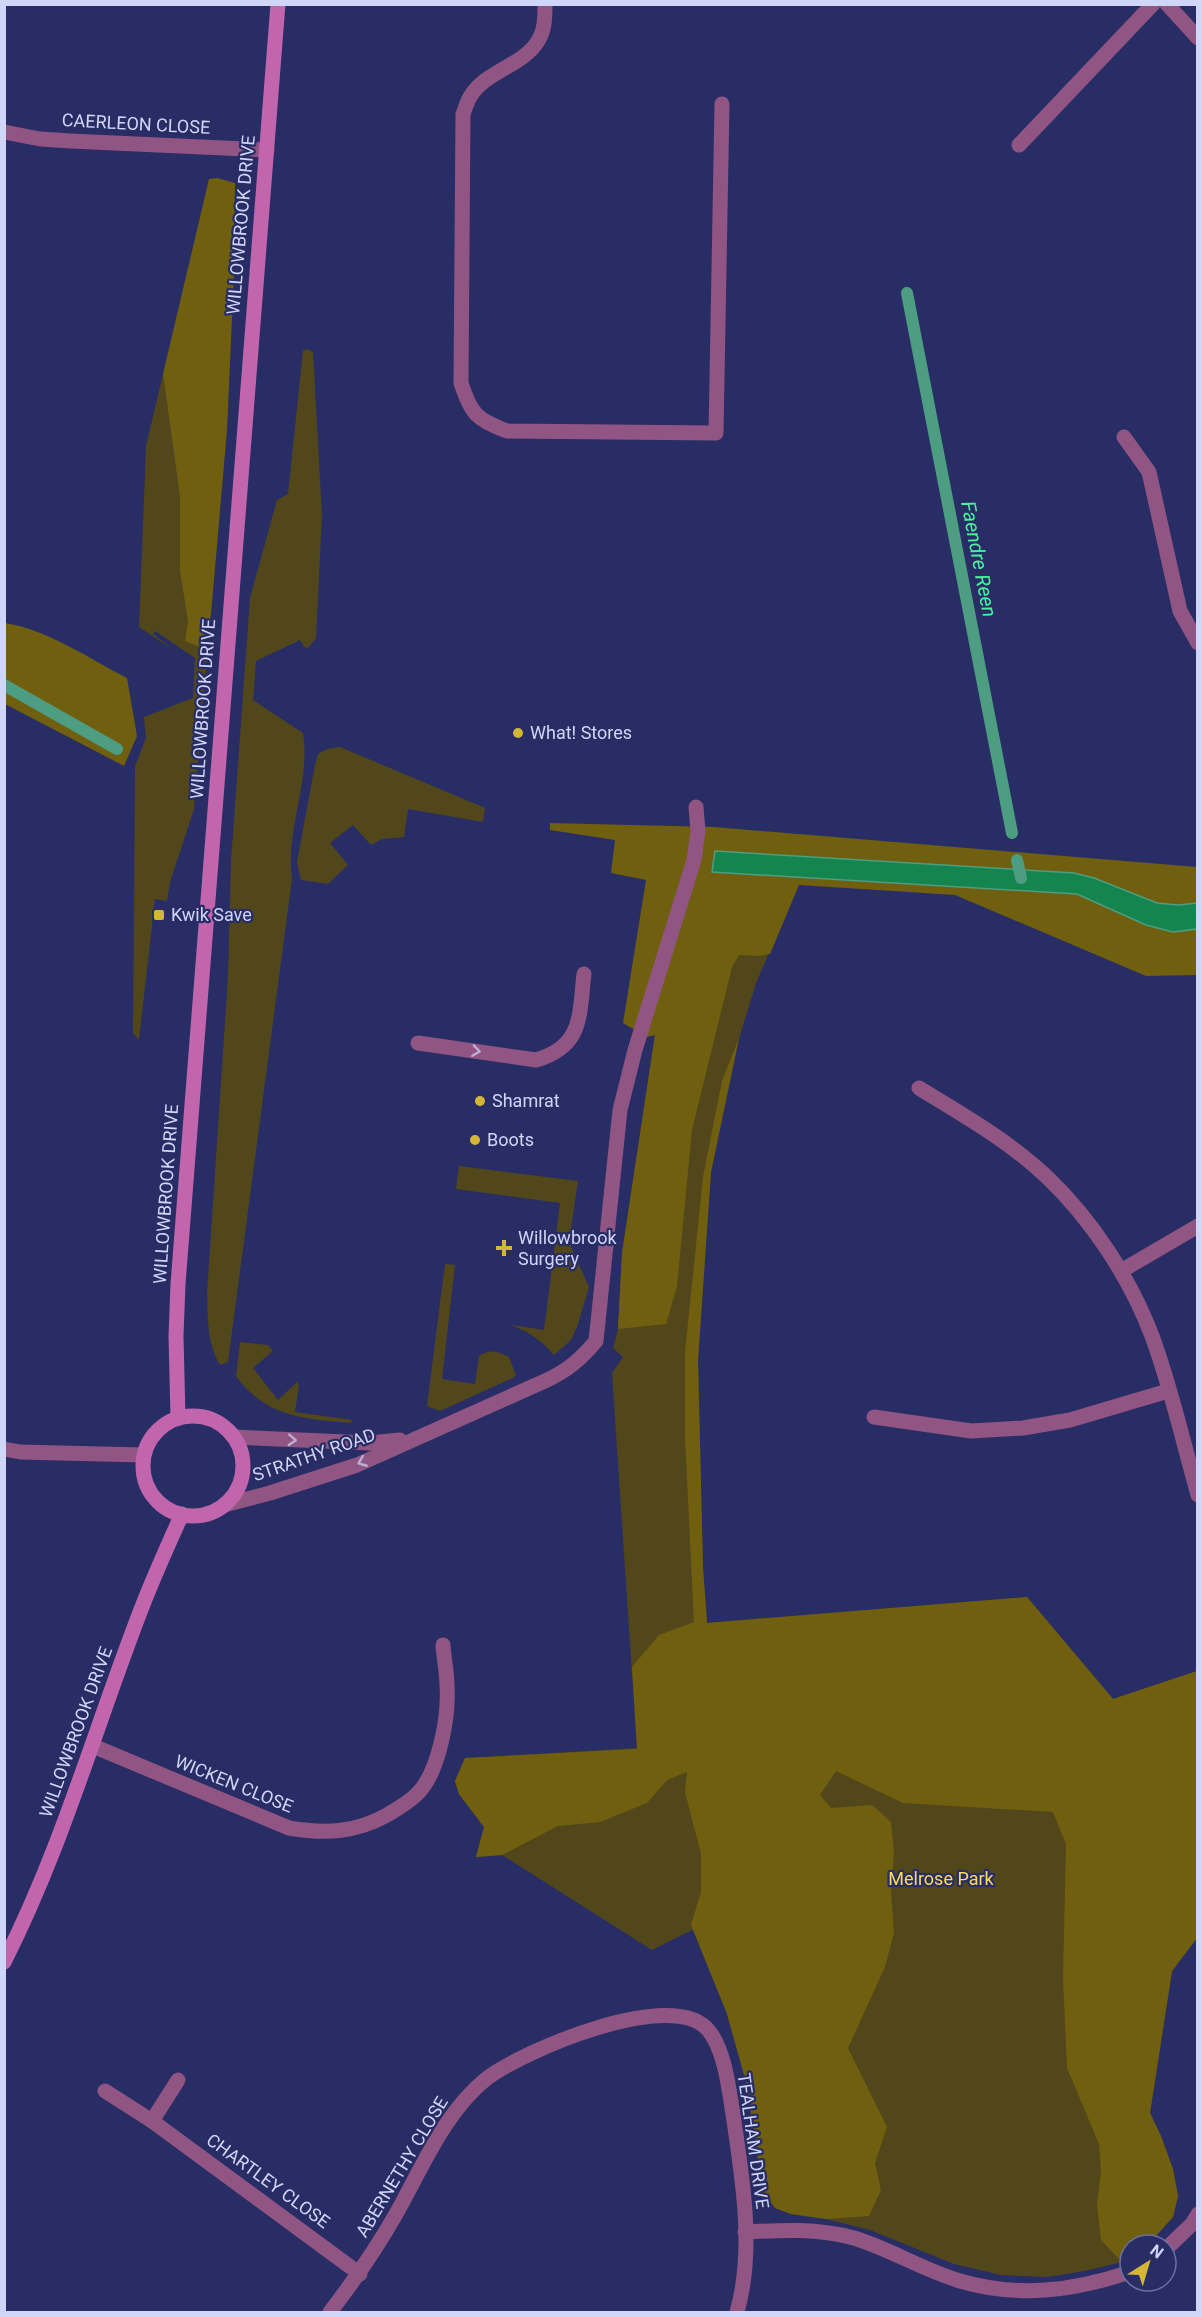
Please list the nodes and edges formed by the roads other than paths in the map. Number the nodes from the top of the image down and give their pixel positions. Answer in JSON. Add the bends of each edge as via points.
{"nodes":[{"id":1,"x":278,"y":4,"type":"edge"},
{"id":2,"x":545,"y":4,"type":"edge"},
{"id":3,"x":1154,"y":4,"type":"edge"},
{"id":4,"x":1167,"y":4,"type":"edge"},
{"id":5,"x":1197,"y":38,"type":"edge"},
{"id":6,"x":722,"y":104,"type":"dead end"},
{"id":7,"x":4,"y":132,"type":"edge"},
{"id":8,"x":1019,"y":145,"type":"dead end"},
{"id":9,"x":267,"y":150,"type":"junction"},
{"id":10,"x":1124,"y":437,"type":"dead end"},
{"id":11,"x":1197,"y":643,"type":"edge"},
{"id":12,"x":696,"y":807,"type":"dead end"},
{"id":13,"x":584,"y":974,"type":"dead end"},
{"id":14,"x":418,"y":1043,"type":"dead end"},
{"id":15,"x":920,"y":1088,"type":"dead end"},
{"id":16,"x":1197,"y":1226,"type":"edge"},
{"id":17,"x":1121,"y":1270,"type":"junction"},
{"id":18,"x":1168,"y":1391,"type":"junction"},
{"id":19,"x":874,"y":1417,"type":"dead end"},
{"id":20,"x":178,"y":1418,"type":"junction"},
{"id":21,"x":234,"y":1437,"type":"junction"},
{"id":22,"x":415,"y":1438,"type":"junction"},
{"id":23,"x":4,"y":1449,"type":"edge"},
{"id":24,"x":143,"y":1455,"type":"junction"},
{"id":25,"x":1197,"y":1495,"type":"edge"},
{"id":26,"x":224,"y":1504,"type":"junction"},
{"id":27,"x":182,"y":1514,"type":"junction"},
{"id":28,"x":443,"y":1645,"type":"dead end"},
{"id":29,"x":93,"y":1746,"type":"junction"},
{"id":30,"x":4,"y":1962,"type":"edge"},
{"id":31,"x":695,"y":2020,"type":"joint"},
{"id":32,"x":178,"y":2080,"type":"dead end"},
{"id":33,"x":105,"y":2091,"type":"dead end"},
{"id":34,"x":152,"y":2121,"type":"junction"},
{"id":35,"x":1197,"y":2214,"type":"edge"},
{"id":36,"x":745,"y":2232,"type":"junction"},
{"id":37,"x":1178,"y":2237,"type":"edge"},
{"id":38,"x":360,"y":2274,"type":"junction"},
{"id":39,"x":1118,"y":2276,"type":"edge"},
{"id":40,"x":330,"y":2313,"type":"edge"},
{"id":41,"x":737,"y":2313,"type":"edge"}],
"edges":[{"from":1,"to":9,"type":"street","name":"WILLOWBROOK DRIVE"},
{"from":2,"to":6,"type":"street","via":[[538,41],[482,84],[470,96],[464,114],[460,383],[468,405],[484,423],[507,431],[716,433]]},
{"from":3,"to":8,"type":"street"},
{"from":4,"to":5,"type":"street"},
{"from":7,"to":9,"type":"street","name":"CAERLEON CLOSE","via":[[71,141]]},
{"from":9,"to":20,"type":"street","name":"WILLOWBROOK DRIVE","via":[[178,1284]]},
{"from":10,"to":11,"type":"street","via":[[1149,472],[1180,611]]},
{"from":12,"to":22,"type":"street","name":"STRATHY ROAD","via":[[694,860],[620,1110],[596,1341],[564,1372]]},
{"from":14,"to":13,"type":"street","one_way":true,"via":[[536,1060],[552,1055],[570,1041],[579,1015]]},
{"from":15,"to":17,"type":"street","via":[[997,1136],[1047,1177]]},
{"from":16,"to":17,"type":"street"},
{"from":17,"to":18,"type":"street","via":[[1153,1338]]},
{"from":18,"to":19,"type":"street","via":[[1070,1420],[1023,1428],[971,1431]]},
{"from":18,"to":25,"type":"street"},
{"from":20,"to":21,"type":"street","via":[[209,1419]]},
{"from":20,"to":24,"type":"street","via":[[155,1433]]},
{"from":21,"to":22,"type":"street","name":"STRATHY ROAD","one_way":true,"via":[[370,1443]]},
{"from":21,"to":26,"type":"street","via":[[240,1450],[240,1480]]},
{"from":22,"to":26,"type":"street","name":"STRATHY ROAD","one_way":true,"via":[[357,1465]]},
{"from":23,"to":24,"type":"street"},
{"from":24,"to":27,"type":"street","via":[[143,1473],[156,1500]]},
{"from":26,"to":27,"type":"street","via":[[196,1516]]},
{"from":27,"to":29,"type":"street","name":"WILLOWBROOK DRIVE","via":[[142,1607]]},
{"from":28,"to":29,"type":"street","name":"WICKEN CLOSE","via":[[445,1724],[434,1766],[418,1793],[372,1823],[317,1833],[289,1828]]},
{"from":29,"to":30,"type":"street","name":"WILLOWBROOK DRIVE"},
{"from":31,"to":36,"type":"street","name":"TEALHAM DRIVE","via":[[709,2031],[728,2082],[742,2178]]},
{"from":31,"to":38,"type":"street","name":"ABERNETHY CLOSE","via":[[650,2017],[609,2024],[517,2059],[486,2079],[443,2129]]},
{"from":32,"to":34,"type":"street"},
{"from":33,"to":34,"type":"street","name":"CHARTLEY CLOSE"},
{"from":34,"to":38,"type":"street","name":"CHARTLEY CLOSE"},
{"from":35,"to":37,"type":"street"},
{"from":36,"to":39,"type":"street","via":[[809,2230],[854,2238],[959,2281],[1005,2291],[1048,2291]]},
{"from":36,"to":41,"type":"street","name":"TEALHAM DRIVE"},
{"from":38,"to":40,"type":"street","name":"ABERNETHY CLOSE"}]}
